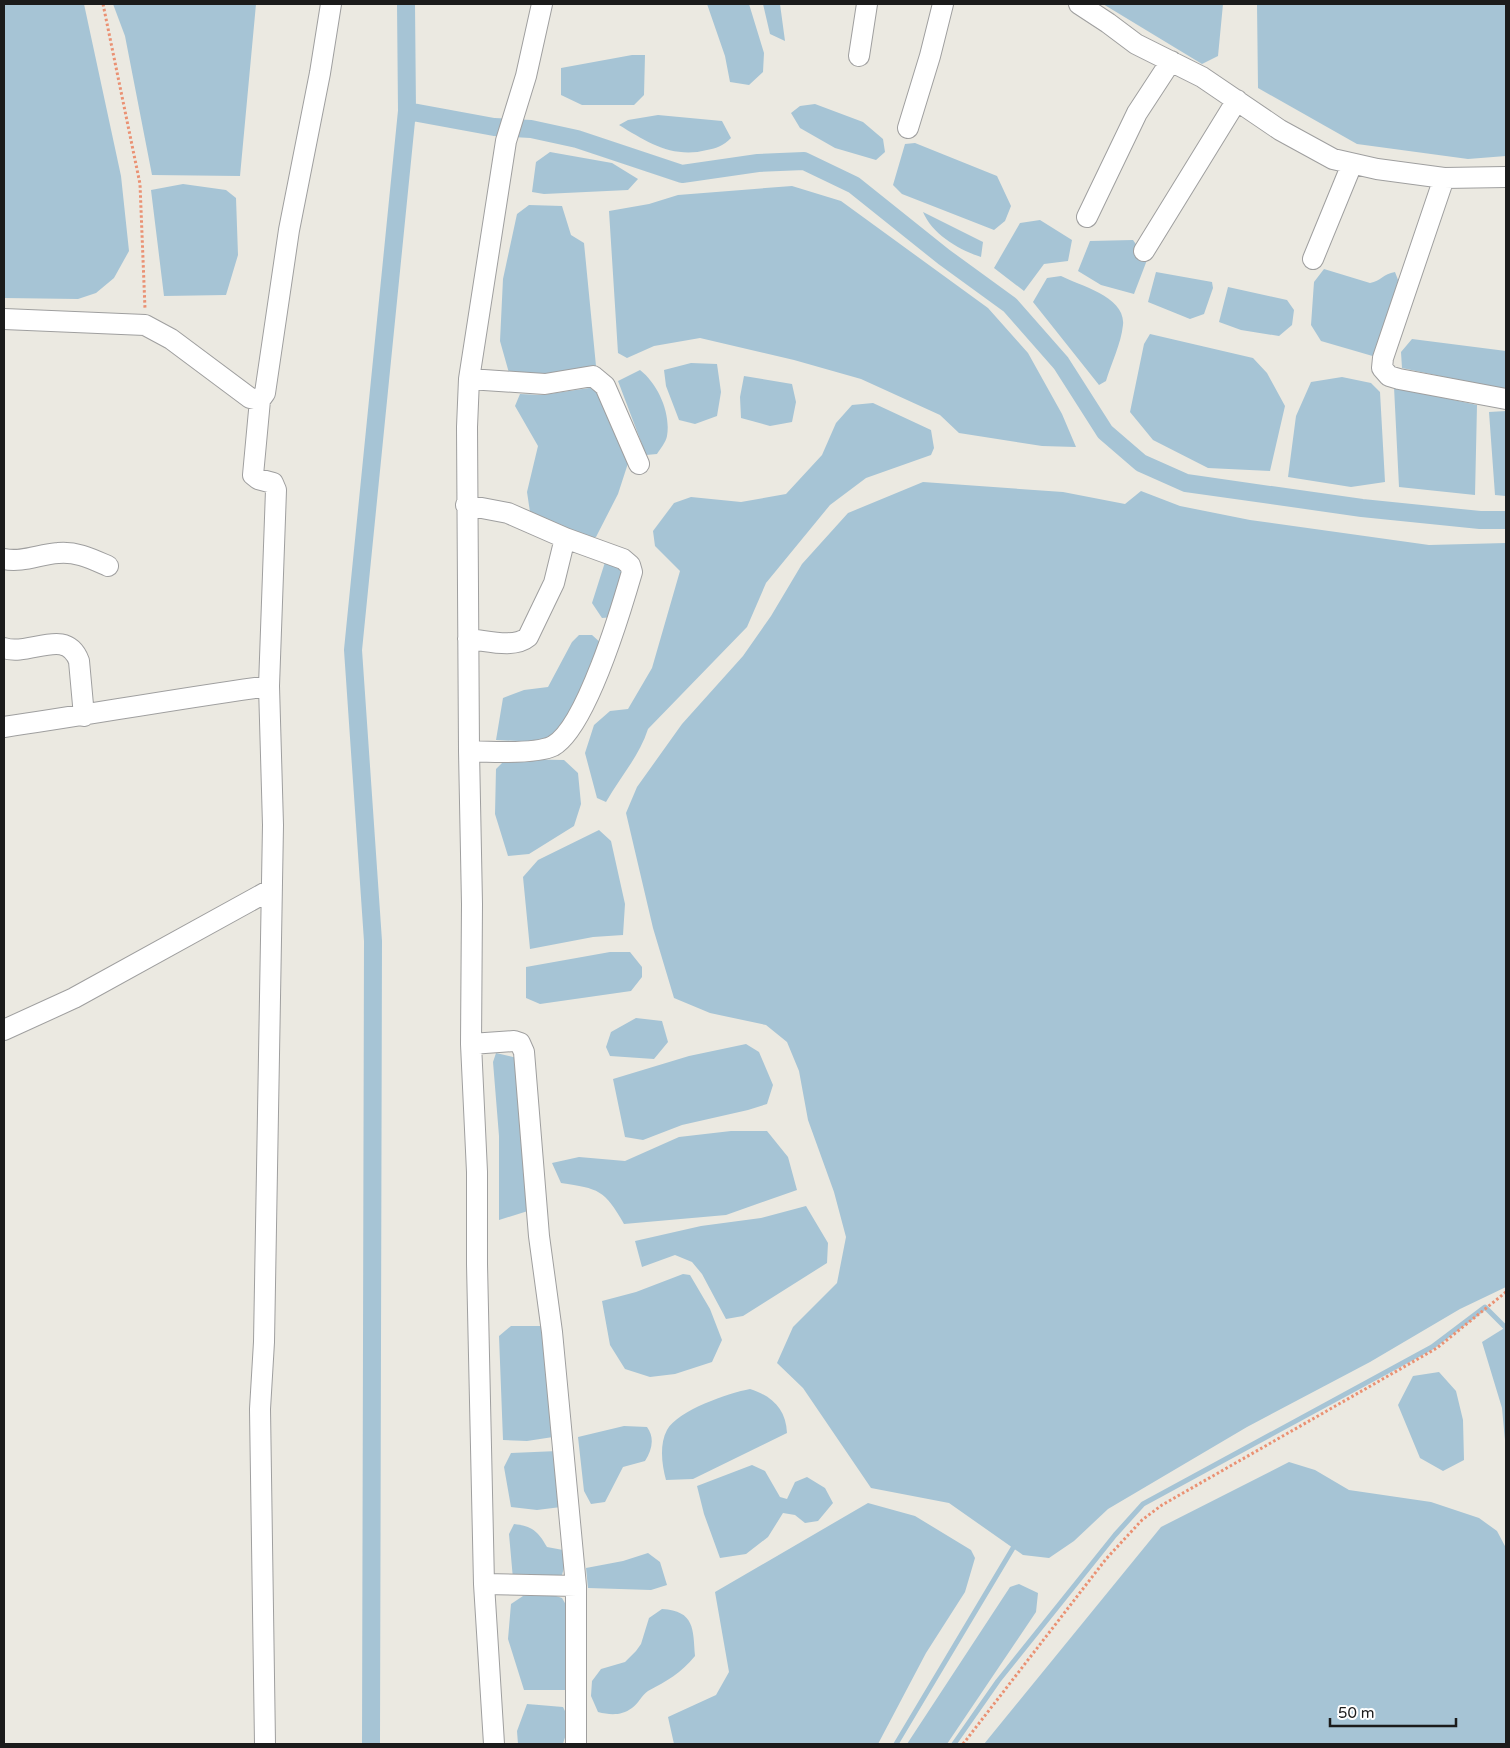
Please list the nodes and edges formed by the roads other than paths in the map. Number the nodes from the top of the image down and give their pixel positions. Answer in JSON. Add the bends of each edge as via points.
{"nodes":[{"id":1,"x":330,"y":4,"type":"edge"},
{"id":2,"x":542,"y":4,"type":"edge"},
{"id":3,"x":867,"y":4,"type":"edge"},
{"id":4,"x":943,"y":4,"type":"edge"},
{"id":5,"x":1079,"y":4,"type":"edge"},
{"id":6,"x":860,"y":56,"type":"dead end"},
{"id":7,"x":1171,"y":61,"type":"junction"},
{"id":8,"x":1237,"y":100,"type":"junction"},
{"id":9,"x":908,"y":128,"type":"dead end"},
{"id":10,"x":1352,"y":164,"type":"junction"},
{"id":11,"x":1506,"y":176,"type":"edge"},
{"id":12,"x":1444,"y":178,"type":"junction"},
{"id":13,"x":1087,"y":217,"type":"dead end"},
{"id":14,"x":1144,"y":251,"type":"dead end"},
{"id":15,"x":1313,"y":259,"type":"dead end"},
{"id":16,"x":4,"y":319,"type":"edge"},
{"id":17,"x":469,"y":379,"type":"junction"},
{"id":18,"x":1506,"y":399,"type":"edge"},
{"id":19,"x":260,"y":400,"type":"junction"},
{"id":20,"x":639,"y":464,"type":"dead end"},
{"id":21,"x":466,"y":505,"type":"junction"},
{"id":22,"x":565,"y":538,"type":"junction"},
{"id":23,"x":4,"y":559,"type":"edge"},
{"id":24,"x":108,"y":566,"type":"dead end"},
{"id":25,"x":468,"y":639,"type":"junction"},
{"id":26,"x":4,"y":648,"type":"edge"},
{"id":27,"x":269,"y":686,"type":"junction"},
{"id":28,"x":84,"y":716,"type":"junction"},
{"id":29,"x":4,"y":726,"type":"edge"},
{"id":30,"x":469,"y":751,"type":"junction"},
{"id":31,"x":270,"y":890,"type":"junction"},
{"id":32,"x":4,"y":1030,"type":"edge"},
{"id":33,"x":472,"y":1044,"type":"junction"},
{"id":34,"x":484,"y":1584,"type":"junction"},
{"id":35,"x":576,"y":1586,"type":"junction"},
{"id":36,"x":265,"y":1744,"type":"edge"},
{"id":37,"x":494,"y":1744,"type":"edge"},
{"id":38,"x":576,"y":1744,"type":"edge"}],
"edges":[{"from":1,"to":19,"type":"street","via":[[289,230],[265,393]]},
{"from":2,"to":17,"type":"street","via":[[526,76],[506,141]]},
{"from":3,"to":6,"type":"street"},
{"from":4,"to":9,"type":"street"},
{"from":5,"to":7,"type":"street","via":[[1136,44]]},
{"from":7,"to":8,"type":"street","via":[[1202,76]]},
{"from":7,"to":13,"type":"street","via":[[1137,112]]},
{"from":8,"to":10,"type":"street","via":[[1314,150]]},
{"from":8,"to":14,"type":"street"},
{"from":10,"to":12,"type":"street"},
{"from":10,"to":15,"type":"street"},
{"from":11,"to":12,"type":"street"},
{"from":12,"to":18,"type":"street","via":[[1382,368],[1389,376],[1399,379]]},
{"from":16,"to":19,"type":"street","via":[[145,325],[171,339],[250,398]]},
{"from":17,"to":20,"type":"street","via":[[545,384],[592,376],[600,380]]},
{"from":17,"to":21,"type":"street"},
{"from":19,"to":27,"type":"street","via":[[254,475],[273,483],[276,490]]},
{"from":21,"to":22,"type":"street","via":[[508,513]]},
{"from":21,"to":25,"type":"street"},
{"from":22,"to":25,"type":"street","via":[[554,583],[528,637],[522,642],[512,643]]},
{"from":22,"to":30,"type":"street","via":[[623,559],[632,572],[613,632],[586,698],[563,737],[552,746],[531,750]]},
{"from":23,"to":24,"type":"street","via":[[14,561],[70,553]]},
{"from":25,"to":30,"type":"street"},
{"from":26,"to":28,"type":"street","via":[[12,651],[55,643],[67,645],[79,661]]},
{"from":27,"to":28,"type":"street"},
{"from":27,"to":31,"type":"street","via":[[273,825]]},
{"from":28,"to":29,"type":"street"},
{"from":30,"to":33,"type":"street"},
{"from":31,"to":32,"type":"street","via":[[74,998]]},
{"from":31,"to":36,"type":"street","via":[[264,1342],[260,1409]]},
{"from":33,"to":34,"type":"street"},
{"from":33,"to":35,"type":"street","via":[[514,1040],[520,1043],[524,1052],[539,1236],[558,1388]]},
{"from":34,"to":35,"type":"street"},
{"from":34,"to":37,"type":"street"},
{"from":35,"to":38,"type":"street"}]}
